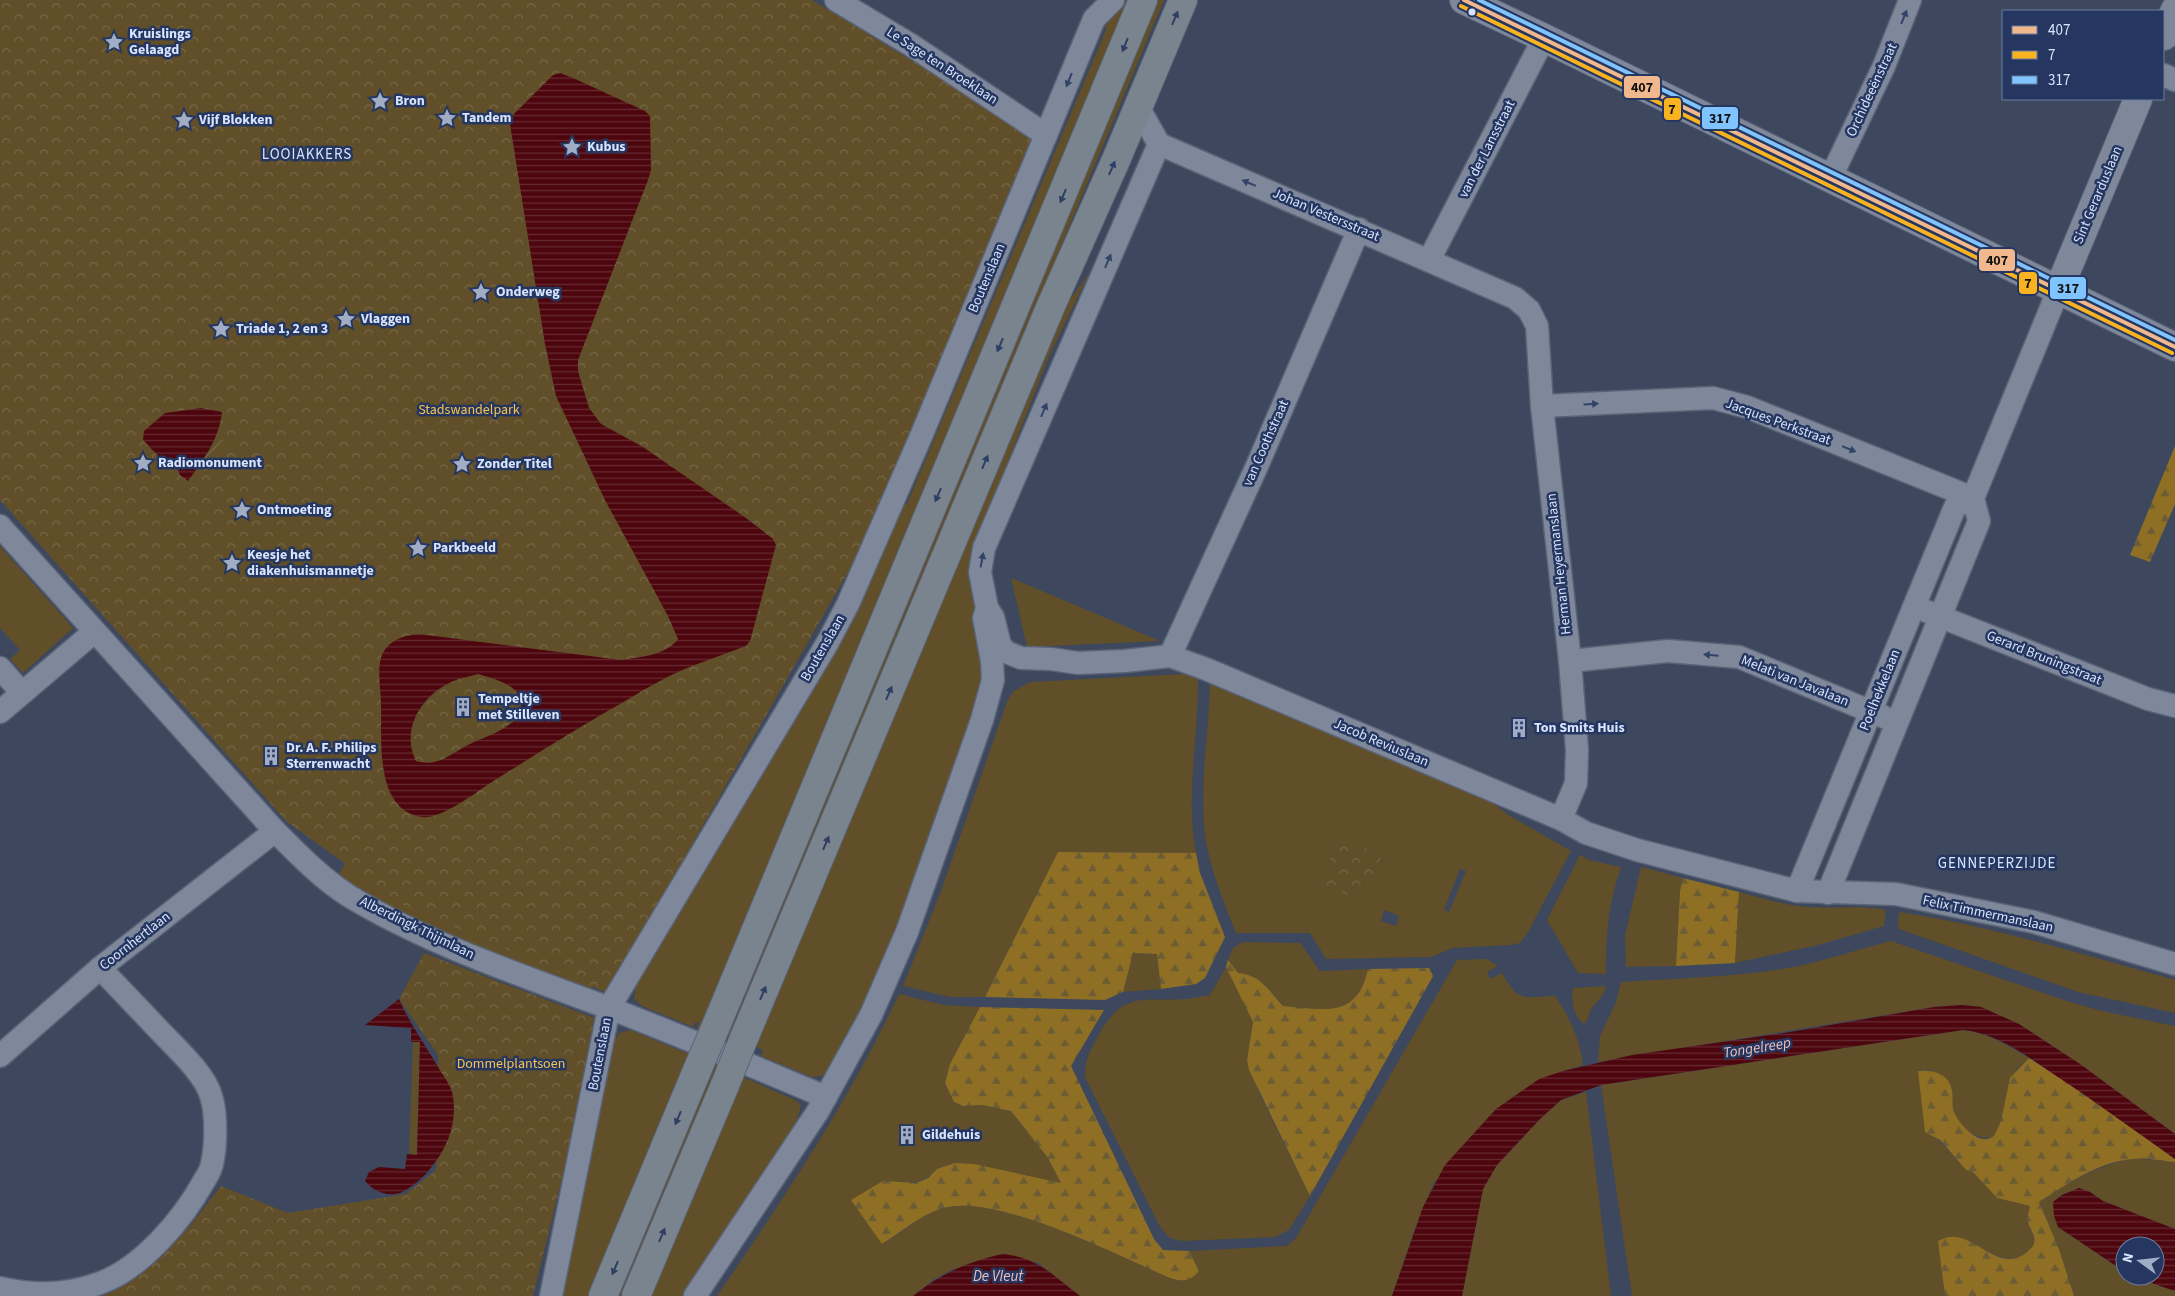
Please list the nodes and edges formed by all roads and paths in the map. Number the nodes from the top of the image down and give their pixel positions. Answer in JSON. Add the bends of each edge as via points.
{"nodes":[{"id":1,"x":836,"y":0,"type":"edge"},
{"id":2,"x":1113,"y":0,"type":"edge"},
{"id":3,"x":1143,"y":0,"type":"edge"},
{"id":4,"x":1183,"y":0,"type":"edge"},
{"id":5,"x":1464,"y":0,"type":"edge"},
{"id":6,"x":1910,"y":0,"type":"edge"},
{"id":7,"x":2175,"y":10,"type":"edge"},
{"id":8,"x":2165,"y":34,"type":"edge"},
{"id":9,"x":1544,"y":38,"type":"junction"},
{"id":10,"x":2138,"y":100,"type":"edge"},
{"id":11,"x":1138,"y":107,"type":"junction"},
{"id":12,"x":1046,"y":135,"type":"junction"},
{"id":13,"x":1159,"y":144,"type":"junction"},
{"id":14,"x":1830,"y":179,"type":"junction"},
{"id":15,"x":1358,"y":229,"type":"junction"},
{"id":16,"x":1430,"y":260,"type":"junction"},
{"id":17,"x":2058,"y":291,"type":"junction"},
{"id":18,"x":1529,"y":310,"type":"joint"},
{"id":19,"x":2175,"y":347,"type":"edge"},
{"id":20,"x":1542,"y":406,"type":"junction"},
{"id":21,"x":1973,"y":498,"type":"junction"},
{"id":22,"x":0,"y":526,"type":"edge"},
{"id":23,"x":1915,"y":606,"type":"junction"},
{"id":24,"x":987,"y":608,"type":"junction"},
{"id":25,"x":1940,"y":616,"type":"junction"},
{"id":26,"x":94,"y":632,"type":"junction"},
{"id":27,"x":1170,"y":656,"type":"junction"},
{"id":28,"x":1570,"y":661,"type":"junction"},
{"id":29,"x":0,"y":668,"type":"edge"},
{"id":30,"x":22,"y":693,"type":"junction"},
{"id":31,"x":2175,"y":706,"type":"edge"},
{"id":32,"x":0,"y":712,"type":"edge"},
{"id":33,"x":1871,"y":712,"type":"junction"},
{"id":34,"x":1897,"y":722,"type":"junction"},
{"id":35,"x":1561,"y":819,"type":"junction"},
{"id":36,"x":275,"y":831,"type":"junction"},
{"id":37,"x":1797,"y":892,"type":"junction"},
{"id":38,"x":1828,"y":893,"type":"junction"},
{"id":39,"x":2175,"y":964,"type":"edge"},
{"id":40,"x":100,"y":968,"type":"junction"},
{"id":41,"x":609,"y":1008,"type":"junction"},
{"id":42,"x":0,"y":1056,"type":"edge"},
{"id":43,"x":826,"y":1097,"type":"junction"},
{"id":44,"x":0,"y":1288,"type":"edge"},
{"id":45,"x":551,"y":1296,"type":"edge"},
{"id":46,"x":603,"y":1296,"type":"edge"},
{"id":47,"x":636,"y":1296,"type":"edge"},
{"id":48,"x":696,"y":1296,"type":"edge"}],
"edges":[{"from":1,"to":12,"type":"street","name":"Le Sage ten Broeklaan","via":[[911,45]]},
{"from":2,"to":12,"type":"street","name":"Boutenslaan","one_way":true,"via":[[1094,19]]},
{"from":3,"to":46,"type":"main road","one_way":true,"bridge":true},
{"from":11,"to":4,"type":"main road","one_way":true},
{"from":5,"to":9,"type":"main road"},
{"from":14,"to":6,"type":"street","name":"Orchideeënstraat","one_way":true,"via":[[1884,66]]},
{"from":7,"to":8,"type":"main road"},
{"from":9,"to":14,"type":"main road"},
{"from":9,"to":16,"type":"street","name":"van der Lansstraat"},
{"from":10,"to":17,"type":"main road","name":"Sint Gerarduslaan"},
{"from":11,"to":13,"type":"street"},
{"from":47,"to":11,"type":"main road","one_way":true,"bridge":true,"via":[[1042,327]]},
{"from":12,"to":41,"type":"street","name":"Boutenslaan","via":[[848,604]]},
{"from":15,"to":13,"type":"street","name":"Johan Vestersstraat","one_way":true},
{"from":24,"to":13,"type":"street","one_way":true,"via":[[980,572],[984,548]]},
{"from":14,"to":17,"type":"main road"},
{"from":15,"to":16,"type":"street","name":"Johan Vestersstraat"},
{"from":15,"to":27,"type":"street","name":"van Coothstraat","via":[[1257,466]]},
{"from":16,"to":18,"type":"street","name":"Johan Vestersstraat","via":[[1515,298]]},
{"from":17,"to":19,"type":"main road"},
{"from":17,"to":21,"type":"street"},
{"from":18,"to":20,"type":"street","name":"Herman Heyermanslaan","via":[[1537,326]]},
{"from":20,"to":21,"type":"street","name":"Jacques Perkstraat","one_way":true,"via":[[1713,398],[1747,407]]},
{"from":20,"to":28,"type":"street","name":"Herman Heyermanslaan"},
{"from":21,"to":23,"type":"street","name":"Poelhekkelaan","via":[[1955,507]]},
{"from":21,"to":25,"type":"street","name":"Poelhekkelaan","via":[[1980,521]]},
{"from":22,"to":26,"type":"street","name":"Alberdingk Thijmlaan"},
{"from":23,"to":25,"type":"street","name":"Gerard Bruningstraat"},
{"from":23,"to":33,"type":"street","name":"Poelhekkelaan"},
{"from":24,"to":27,"type":"street","name":"Jacob Reviuslaan","via":[[993,617],[1000,645],[1006,652],[1021,658],[1078,663]]},
{"from":24,"to":43,"type":"street","via":[[984,618],[992,680],[982,720],[907,932],[870,1015]]},
{"from":25,"to":31,"type":"street","name":"Gerard Bruningstraat","via":[[2148,699]]},
{"from":25,"to":34,"type":"street","name":"Poelhekkelaan"},
{"from":26,"to":30,"type":"street"},
{"from":26,"to":36,"type":"street","name":"Alberdingk Thijmlaan"},
{"from":27,"to":35,"type":"street","name":"Jacob Reviuslaan"},
{"from":33,"to":28,"type":"street","name":"Melati van Javalaan","one_way":true,"via":[[1739,657],[1668,651]]},
{"from":28,"to":35,"type":"street","name":"Herman Heyermanslaan","via":[[1577,750],[1576,783]]},
{"from":29,"to":30,"type":"street"},
{"from":30,"to":32,"type":"street"},
{"from":33,"to":34,"type":"street","name":"Melati van Javalaan"},
{"from":33,"to":37,"type":"street","name":"Poelhekkelaan"},
{"from":34,"to":38,"type":"street","name":"Poelhekkelaan"},
{"from":35,"to":37,"type":"street","name":"Jacob Reviuslaan","via":[[1586,833],[1637,850]]},
{"from":36,"to":40,"type":"street","name":"Coornhertlaan"},
{"from":36,"to":41,"type":"street","name":"Alberdingk Thijmlaan","via":[[295,852],[348,895],[396,921],[526,978]]},
{"from":37,"to":38,"type":"street","name":"Felix Timmermanslaan"},
{"from":38,"to":39,"type":"street","name":"Felix Timmermanslaan","via":[[1896,894],[2034,922]]},
{"from":40,"to":42,"type":"street","name":"Coornhertlaan"},
{"from":40,"to":44,"type":"street","via":[[193,1065],[211,1095],[215,1119],[212,1165],[183,1213],[150,1251],[128,1268],[102,1283],[77,1290],[42,1295]]},
{"from":41,"to":43,"type":"street","name":"Alberdingk Thijmlaan"},
{"from":41,"to":45,"type":"street","name":"Boutenslaan"},
{"from":43,"to":48,"type":"street"}]}
